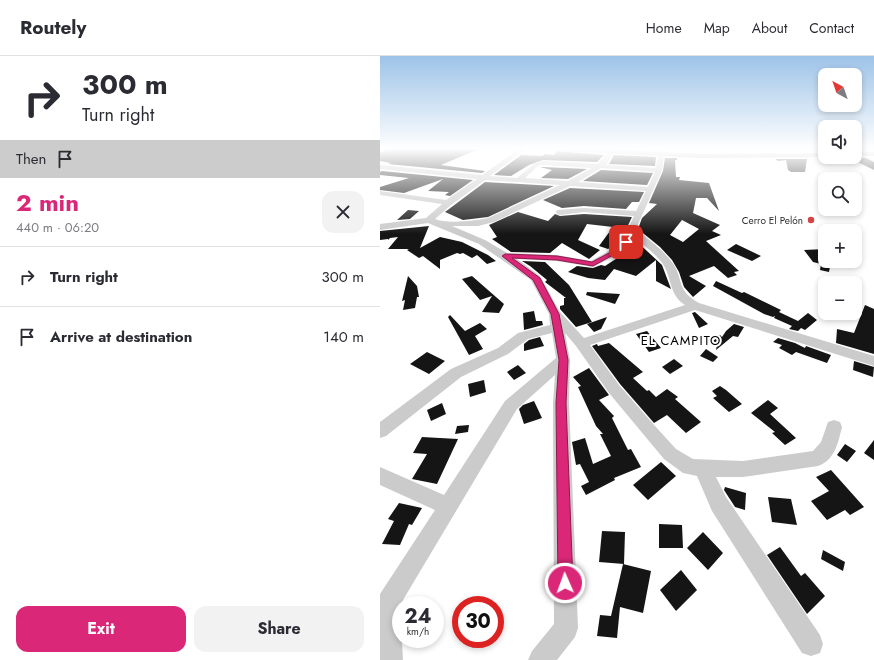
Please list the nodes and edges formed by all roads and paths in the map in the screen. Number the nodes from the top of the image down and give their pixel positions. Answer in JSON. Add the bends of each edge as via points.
{"nodes":[{"id":1,"x":476,"y":177,"type":"edge"},
{"id":2,"x":521,"y":177,"type":"edge"},
{"id":3,"x":580,"y":177,"type":"edge"},
{"id":4,"x":656,"y":177,"type":"edge"},
{"id":5,"x":484,"y":178,"type":"junction"},
{"id":6,"x":518,"y":180,"type":"junction"},
{"id":7,"x":570,"y":183,"type":"junction"},
{"id":8,"x":651,"y":189,"type":"junction"},
{"id":9,"x":380,"y":193,"type":"edge"},
{"id":10,"x":448,"y":203,"type":"junction"},
{"id":11,"x":560,"y":212,"type":"dead end"},
{"id":12,"x":639,"y":214,"type":"junction"},
{"id":13,"x":491,"y":220,"type":"junction"},
{"id":14,"x":434,"y":222,"type":"junction"},
{"id":15,"x":380,"y":227,"type":"edge"},
{"id":16,"x":632,"y":230,"type":"junction"},
{"id":17,"x":482,"y":242,"type":"junction"},
{"id":18,"x":505,"y":256,"type":"junction"},
{"id":19,"x":695,"y":306,"type":"junction"},
{"id":20,"x":556,"y":320,"type":"junction"},
{"id":21,"x":581,"y":343,"type":"junction"},
{"id":22,"x":564,"y":360,"type":"junction"},
{"id":23,"x":874,"y":361,"type":"edge"},
{"id":24,"x":834,"y":427,"type":"dead end"},
{"id":25,"x":380,"y":431,"type":"edge"},
{"id":26,"x":703,"y":469,"type":"junction"},
{"id":27,"x":380,"y":476,"type":"edge"},
{"id":28,"x":448,"y":506,"type":"junction"},
{"id":29,"x":810,"y":644,"type":"dead end"},
{"id":30,"x":390,"y":660,"type":"edge"},
{"id":31,"x":541,"y":660,"type":"edge"}],
"edges":[{"from":1,"to":5,"type":"street"},
{"from":2,"to":6,"type":"street"},
{"from":3,"to":7,"type":"street"},
{"from":4,"to":8,"type":"street"},
{"from":5,"to":6,"type":"street"},
{"from":5,"to":10,"type":"street"},
{"from":6,"to":7,"type":"street"},
{"from":7,"to":8,"type":"street"},
{"from":7,"to":13,"type":"street"},
{"from":8,"to":12,"type":"street"},
{"from":9,"to":10,"type":"street"},
{"from":10,"to":14,"type":"street"},
{"from":11,"to":12,"type":"street","via":[[584,210]]},
{"from":12,"to":16,"type":"street"},
{"from":13,"to":14,"type":"street","via":[[460,225]]},
{"from":13,"to":17,"type":"street"},
{"from":14,"to":15,"type":"street"},
{"from":14,"to":17,"type":"street"},
{"from":16,"to":18,"type":"street","via":[[626,242],[593,264],[557,258]]},
{"from":16,"to":19,"type":"street","via":[[668,262],[683,299]]},
{"from":17,"to":18,"type":"street"},
{"from":18,"to":20,"type":"street","via":[[536,278]]},
{"from":19,"to":21,"type":"street"},
{"from":19,"to":23,"type":"street"},
{"from":20,"to":21,"type":"street"},
{"from":20,"to":22,"type":"street"},
{"from":20,"to":25,"type":"street","via":[[523,336],[503,351],[456,374]]},
{"from":21,"to":26,"type":"street","via":[[614,388],[670,454],[689,467]]},
{"from":22,"to":28,"type":"street","via":[[511,405]]},
{"from":22,"to":31,"type":"street","via":[[561,403],[566,628]]},
{"from":24,"to":26,"type":"street","via":[[829,446],[818,458],[743,469]]},
{"from":26,"to":29,"type":"street","via":[[719,504]]},
{"from":27,"to":28,"type":"street"},
{"from":28,"to":30,"type":"street","via":[[388,603]]}]}
